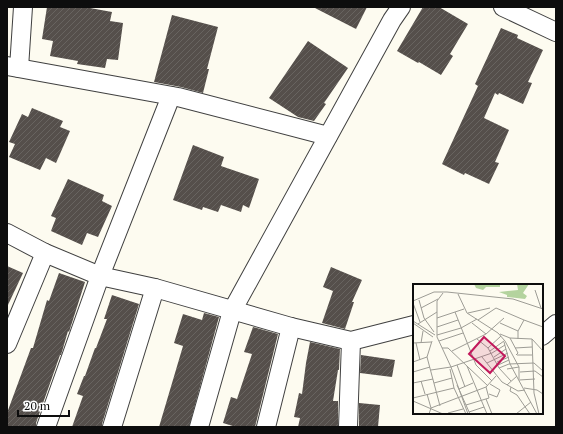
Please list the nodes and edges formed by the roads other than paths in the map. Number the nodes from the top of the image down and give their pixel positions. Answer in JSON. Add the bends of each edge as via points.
{"nodes":[{"id":1,"x":24,"y":7,"type":"edge"},
{"id":2,"x":401,"y":7,"type":"edge"},
{"id":3,"x":503,"y":7,"type":"edge"},
{"id":4,"x":556,"y":32,"type":"edge"},
{"id":5,"x":13,"y":67,"type":"edge"},
{"id":6,"x":171,"y":96,"type":"junction"},
{"id":7,"x":328,"y":136,"type":"junction"},
{"id":8,"x":7,"y":233,"type":"edge"},
{"id":9,"x":45,"y":253,"type":"junction"},
{"id":10,"x":100,"y":276,"type":"junction"},
{"id":11,"x":155,"y":288,"type":"junction"},
{"id":12,"x":232,"y":310,"type":"junction"},
{"id":13,"x":556,"y":324,"type":"edge"},
{"id":14,"x":413,"y":325,"type":"edge"},
{"id":15,"x":291,"y":327,"type":"junction"},
{"id":16,"x":543,"y":335,"type":"edge"},
{"id":17,"x":351,"y":341,"type":"junction"},
{"id":18,"x":7,"y":344,"type":"edge"},
{"id":19,"x":46,"y":427,"type":"edge"},
{"id":20,"x":112,"y":427,"type":"edge"},
{"id":21,"x":199,"y":427,"type":"edge"},
{"id":22,"x":266,"y":427,"type":"edge"},
{"id":23,"x":348,"y":427,"type":"edge"}],
"edges":[{"from":1,"to":5,"type":"street"},
{"from":2,"to":7,"type":"street"},
{"from":3,"to":4,"type":"street"},
{"from":5,"to":6,"type":"street"},
{"from":6,"to":7,"type":"street"},
{"from":6,"to":10,"type":"street"},
{"from":7,"to":12,"type":"street"},
{"from":8,"to":9,"type":"street"},
{"from":9,"to":10,"type":"street"},
{"from":9,"to":18,"type":"street"},
{"from":10,"to":11,"type":"street"},
{"from":10,"to":19,"type":"street"},
{"from":11,"to":12,"type":"street"},
{"from":11,"to":20,"type":"street"},
{"from":12,"to":15,"type":"street"},
{"from":12,"to":21,"type":"street"},
{"from":13,"to":16,"type":"street"},
{"from":14,"to":17,"type":"street"},
{"from":15,"to":17,"type":"street"},
{"from":15,"to":22,"type":"street"},
{"from":17,"to":23,"type":"street"}]}
